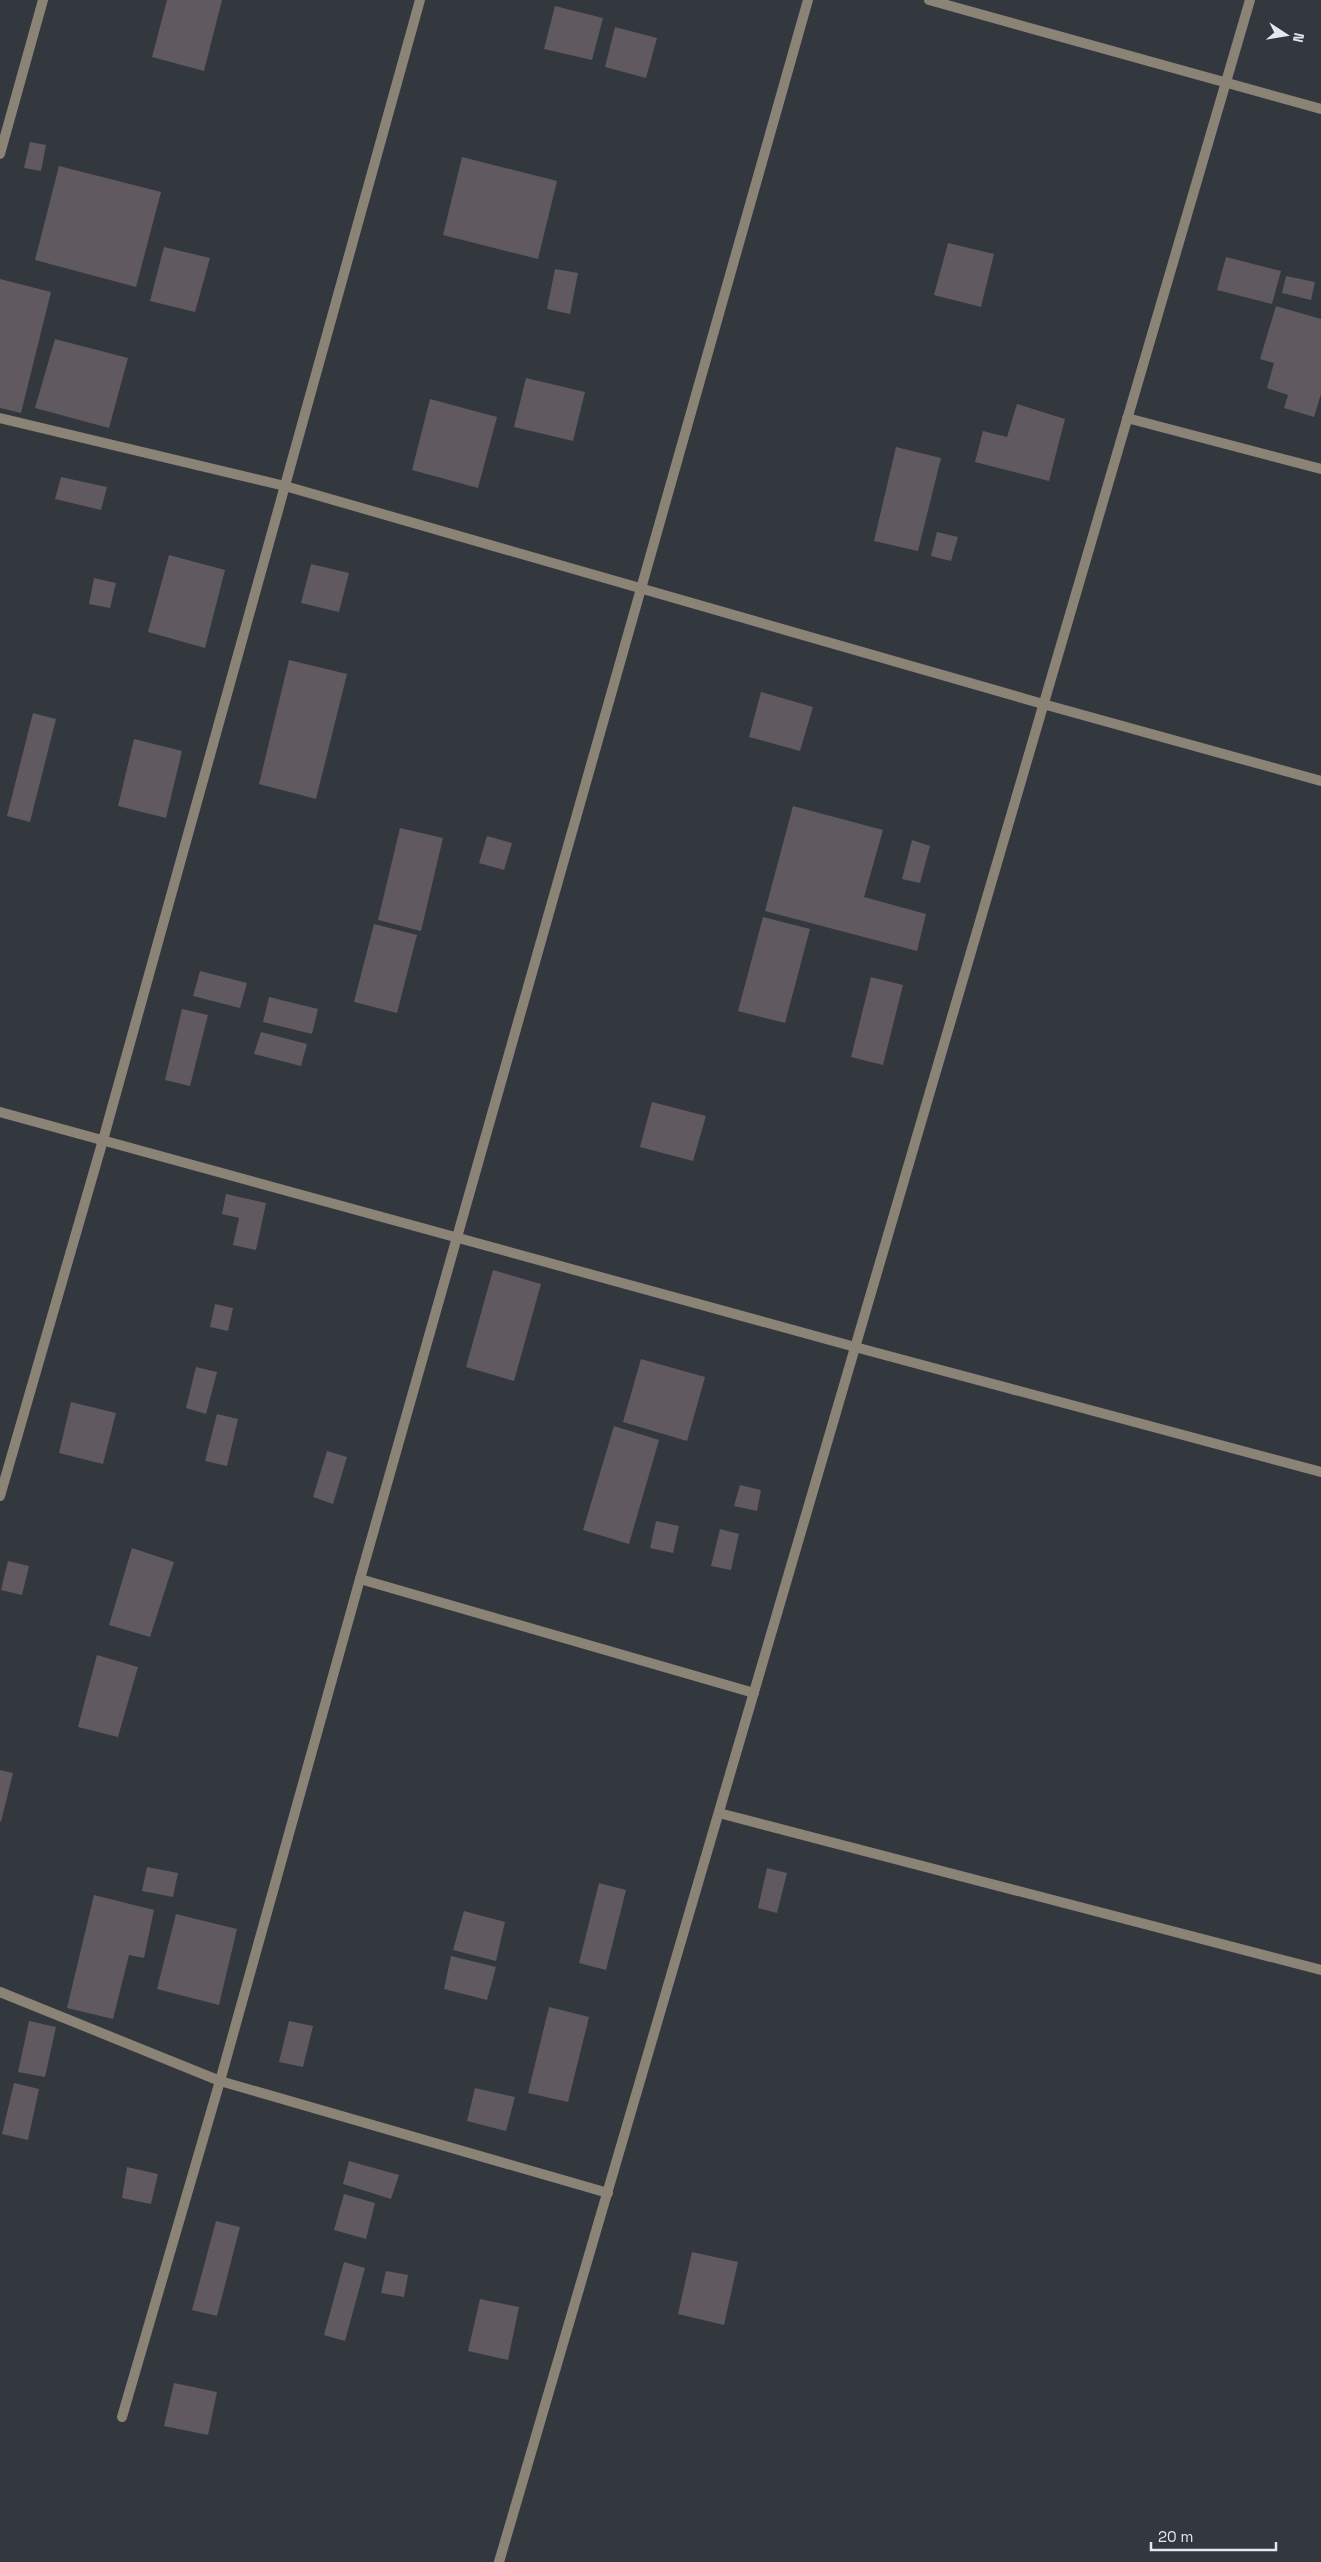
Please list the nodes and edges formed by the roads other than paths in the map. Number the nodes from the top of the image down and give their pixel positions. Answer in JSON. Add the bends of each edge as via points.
{"nodes":[{"id":1,"x":43,"y":0,"type":"edge"},
{"id":2,"x":420,"y":0,"type":"edge"},
{"id":3,"x":808,"y":0,"type":"edge"},
{"id":4,"x":929,"y":0,"type":"edge"},
{"id":5,"x":1250,"y":0,"type":"edge"},
{"id":6,"x":1226,"y":83,"type":"junction"},
{"id":7,"x":1321,"y":109,"type":"edge"},
{"id":8,"x":0,"y":154,"type":"edge"},
{"id":9,"x":0,"y":418,"type":"edge"},
{"id":10,"x":1127,"y":418,"type":"junction"},
{"id":11,"x":1321,"y":469,"type":"edge"},
{"id":12,"x":285,"y":486,"type":"junction"},
{"id":13,"x":641,"y":588,"type":"junction"},
{"id":14,"x":1043,"y":704,"type":"junction"},
{"id":15,"x":1321,"y":781,"type":"edge"},
{"id":16,"x":0,"y":1112,"type":"edge"},
{"id":17,"x":103,"y":1140,"type":"junction"},
{"id":18,"x":456,"y":1238,"type":"junction"},
{"id":19,"x":855,"y":1347,"type":"junction"},
{"id":20,"x":1321,"y":1472,"type":"edge"},
{"id":21,"x":0,"y":1496,"type":"edge"},
{"id":22,"x":360,"y":1579,"type":"junction"},
{"id":23,"x":754,"y":1692,"type":"junction"},
{"id":24,"x":719,"y":1813,"type":"junction"},
{"id":25,"x":1321,"y":1970,"type":"edge"},
{"id":26,"x":0,"y":1992,"type":"edge"},
{"id":27,"x":220,"y":2081,"type":"junction"},
{"id":28,"x":608,"y":2193,"type":"junction"},
{"id":29,"x":122,"y":2417,"type":"dead end"},
{"id":30,"x":500,"y":2562,"type":"edge"}],
"edges":[{"from":1,"to":8,"type":"street"},
{"from":2,"to":12,"type":"street"},
{"from":3,"to":13,"type":"street"},
{"from":4,"to":6,"type":"street"},
{"from":5,"to":6,"type":"street"},
{"from":6,"to":7,"type":"street"},
{"from":6,"to":10,"type":"street"},
{"from":9,"to":12,"type":"street"},
{"from":10,"to":11,"type":"street"},
{"from":10,"to":14,"type":"street"},
{"from":12,"to":13,"type":"street"},
{"from":12,"to":17,"type":"street"},
{"from":13,"to":14,"type":"street"},
{"from":13,"to":18,"type":"street"},
{"from":14,"to":15,"type":"street"},
{"from":14,"to":19,"type":"street"},
{"from":16,"to":17,"type":"street"},
{"from":17,"to":18,"type":"street"},
{"from":17,"to":21,"type":"street"},
{"from":18,"to":19,"type":"street"},
{"from":18,"to":22,"type":"street"},
{"from":19,"to":20,"type":"street"},
{"from":19,"to":23,"type":"street"},
{"from":22,"to":23,"type":"street"},
{"from":22,"to":27,"type":"street"},
{"from":23,"to":24,"type":"street"},
{"from":24,"to":25,"type":"street"},
{"from":24,"to":28,"type":"street"},
{"from":26,"to":27,"type":"street"},
{"from":27,"to":28,"type":"street"},
{"from":27,"to":29,"type":"street"},
{"from":28,"to":30,"type":"street"}]}
